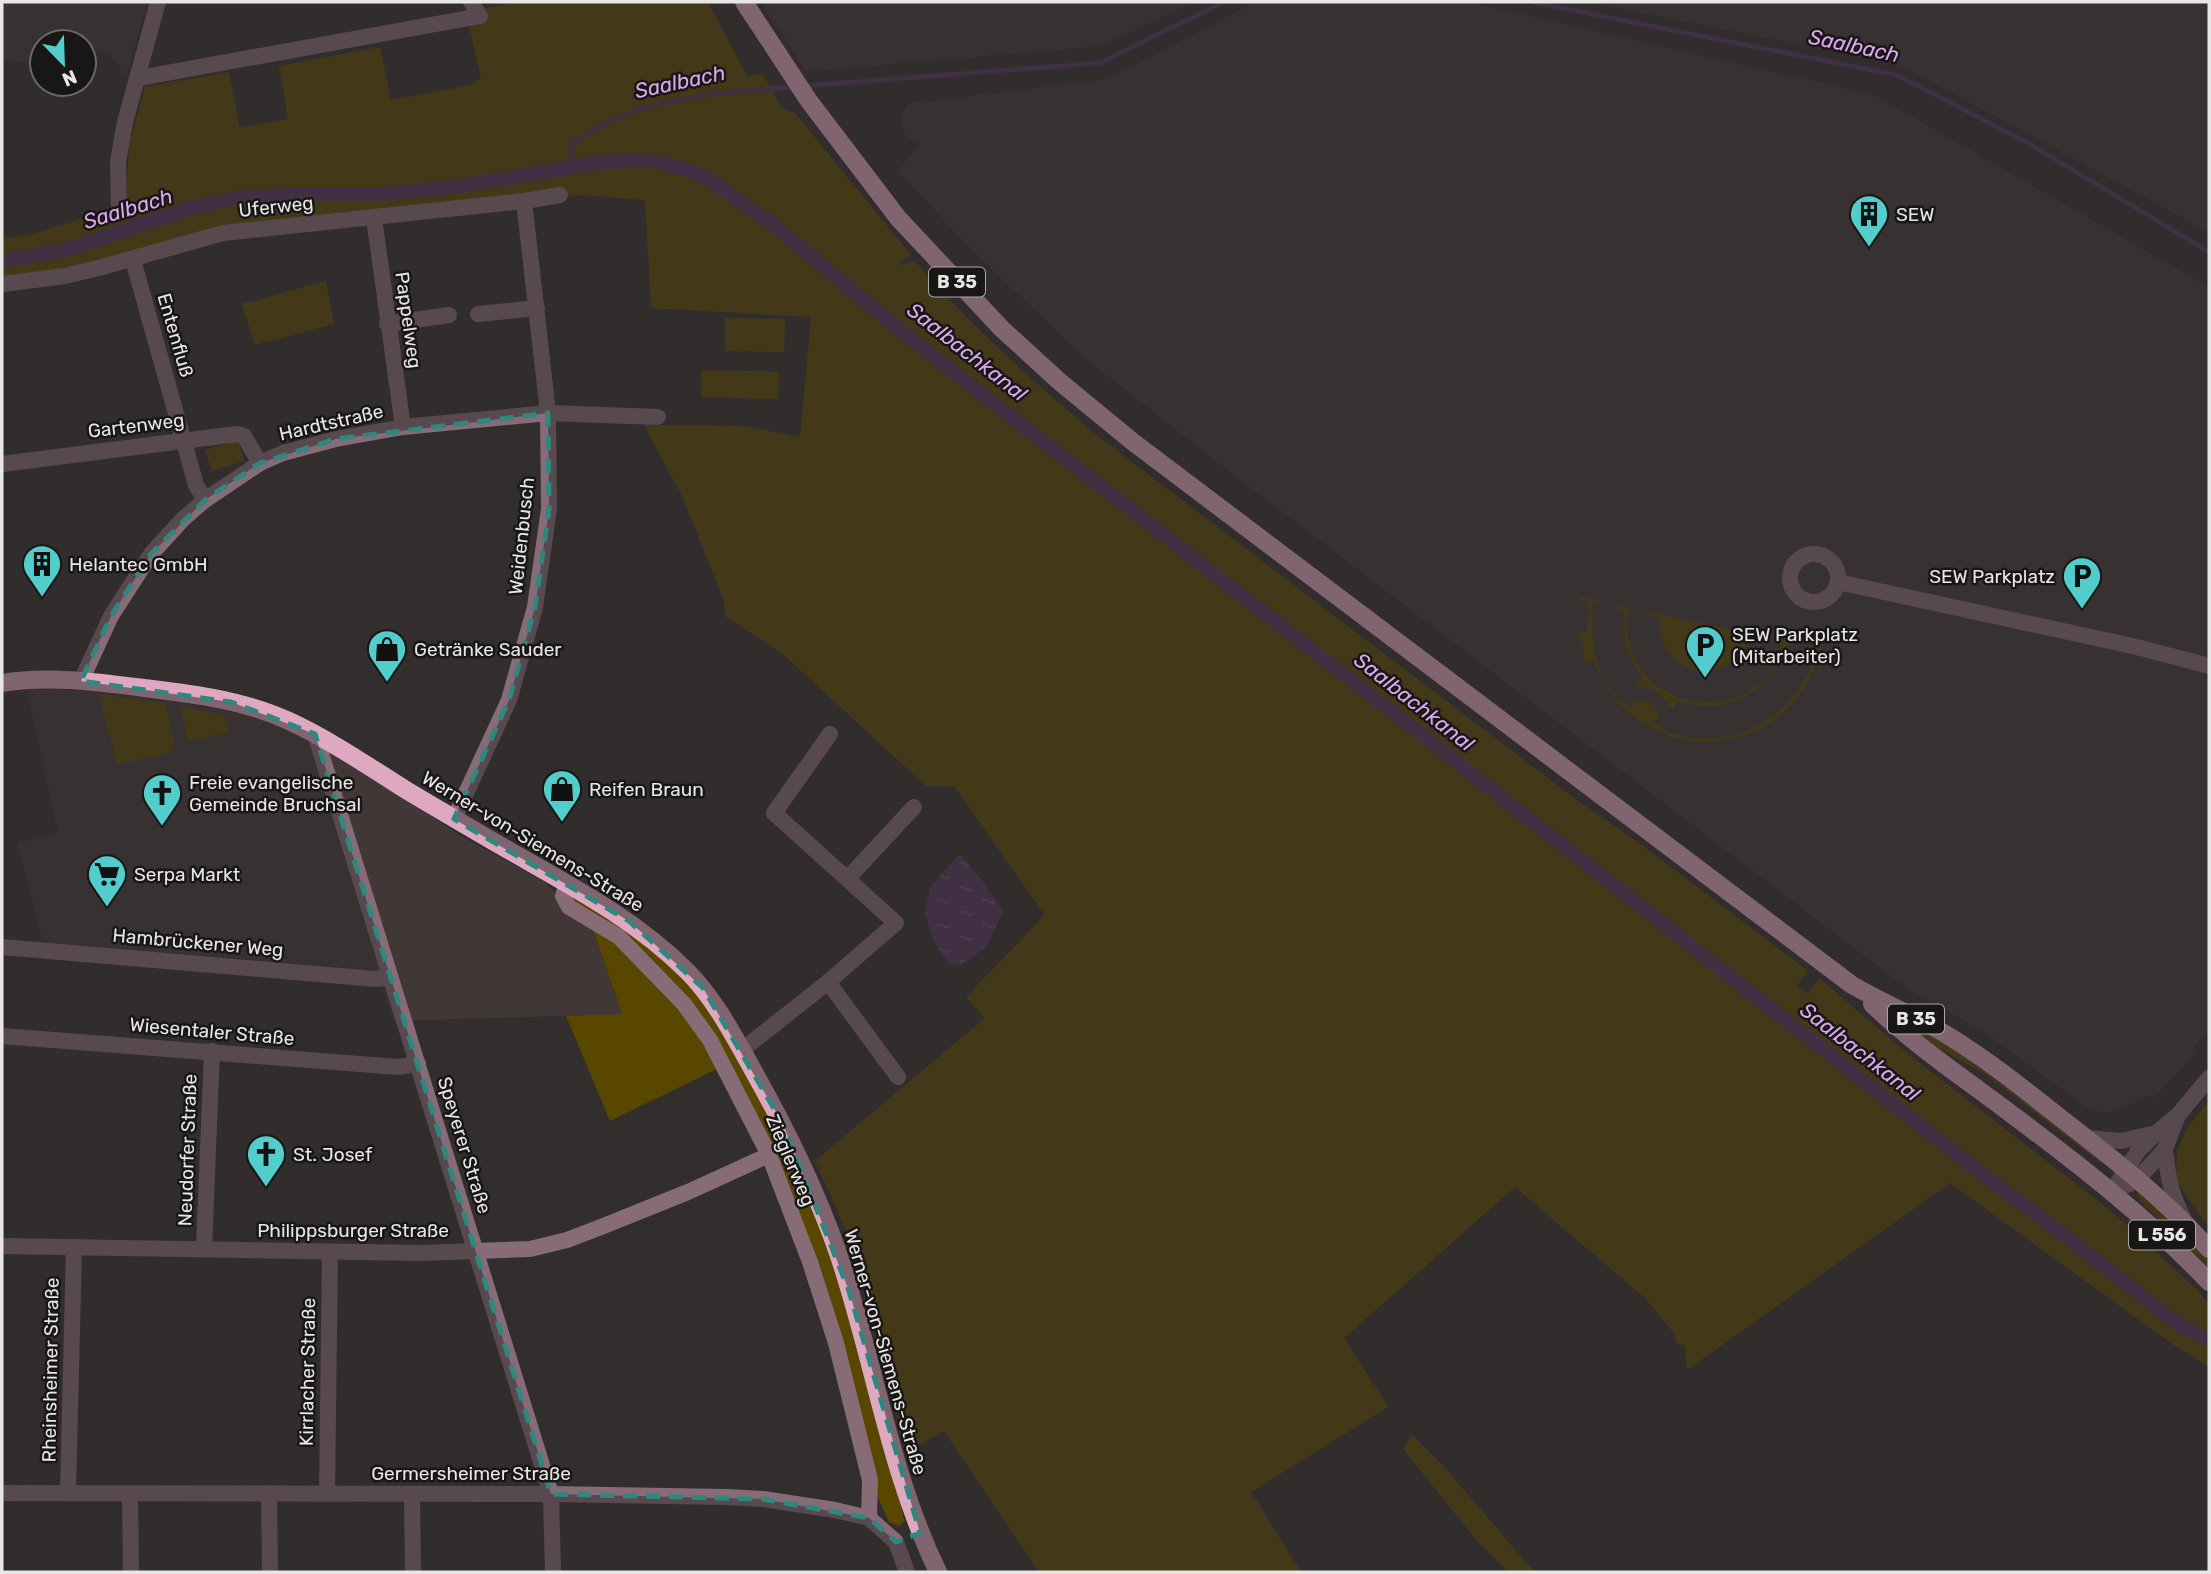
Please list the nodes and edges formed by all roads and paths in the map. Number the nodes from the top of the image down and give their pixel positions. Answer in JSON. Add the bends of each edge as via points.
{"nodes":[{"id":1,"x":158,"y":2,"type":"edge"},
{"id":2,"x":471,"y":2,"type":"edge"},
{"id":3,"x":744,"y":2,"type":"edge"},
{"id":4,"x":139,"y":78,"type":"junction"},
{"id":5,"x":560,"y":195,"type":"dead end"},
{"id":6,"x":524,"y":201,"type":"junction"},
{"id":7,"x":120,"y":208,"type":"dead end"},
{"id":8,"x":374,"y":218,"type":"junction"},
{"id":9,"x":133,"y":260,"type":"junction"},
{"id":10,"x":2,"y":284,"type":"edge"},
{"id":11,"x":537,"y":307,"type":"junction"},
{"id":12,"x":478,"y":314,"type":"dead end"},
{"id":13,"x":449,"y":315,"type":"dead end"},
{"id":14,"x":387,"y":324,"type":"junction"},
{"id":15,"x":548,"y":413,"type":"junction"},
{"id":16,"x":658,"y":417,"type":"dead end"},
{"id":17,"x":403,"y":427,"type":"junction"},
{"id":18,"x":184,"y":440,"type":"junction"},
{"id":19,"x":260,"y":463,"type":"junction"},
{"id":20,"x":2,"y":464,"type":"edge"},
{"id":21,"x":205,"y":500,"type":"junction"},
{"id":22,"x":1838,"y":582,"type":"dead end"},
{"id":23,"x":2209,"y":666,"type":"edge"},
{"id":24,"x":81,"y":681,"type":"junction"},
{"id":25,"x":2,"y":683,"type":"edge"},
{"id":26,"x":315,"y":734,"type":"junction"},
{"id":27,"x":830,"y":734,"type":"dead end"},
{"id":28,"x":914,"y":807,"type":"dead end"},
{"id":29,"x":454,"y":818,"type":"junction"},
{"id":30,"x":848,"y":878,"type":"junction"},
{"id":31,"x":567,"y":883,"type":"junction"},
{"id":32,"x":2,"y":947,"type":"edge"},
{"id":33,"x":390,"y":977,"type":"junction"},
{"id":34,"x":828,"y":982,"type":"junction"},
{"id":35,"x":1852,"y":985,"type":"junction"},
{"id":36,"x":2,"y":1036,"type":"edge"},
{"id":37,"x":741,"y":1050,"type":"junction"},
{"id":38,"x":212,"y":1052,"type":"junction"},
{"id":39,"x":418,"y":1064,"type":"junction"},
{"id":40,"x":898,"y":1077,"type":"dead end"},
{"id":41,"x":2209,"y":1078,"type":"edge"},
{"id":42,"x":2178,"y":1115,"type":"junction"},
{"id":43,"x":2155,"y":1134,"type":"junction"},
{"id":44,"x":2087,"y":1138,"type":"junction"},
{"id":45,"x":2165,"y":1149,"type":"junction"},
{"id":46,"x":769,"y":1155,"type":"junction"},
{"id":47,"x":2131,"y":1174,"type":"junction"},
{"id":48,"x":2112,"y":1192,"type":"junction"},
{"id":49,"x":2187,"y":1225,"type":"junction"},
{"id":50,"x":2,"y":1246,"type":"edge"},
{"id":51,"x":74,"y":1247,"type":"junction"},
{"id":52,"x":204,"y":1249,"type":"junction"},
{"id":53,"x":2209,"y":1249,"type":"edge"},
{"id":54,"x":330,"y":1252,"type":"junction"},
{"id":55,"x":476,"y":1252,"type":"junction"},
{"id":56,"x":2209,"y":1282,"type":"edge"},
{"id":57,"x":2,"y":1493,"type":"edge"},
{"id":58,"x":68,"y":1493,"type":"junction"},
{"id":59,"x":269,"y":1493,"type":"junction"},
{"id":60,"x":327,"y":1493,"type":"junction"},
{"id":61,"x":130,"y":1494,"type":"junction"},
{"id":62,"x":412,"y":1494,"type":"junction"},
{"id":63,"x":551,"y":1494,"type":"junction"},
{"id":64,"x":869,"y":1518,"type":"junction"},
{"id":65,"x":920,"y":1533,"type":"junction"},
{"id":66,"x":895,"y":1542,"type":"junction"},
{"id":67,"x":131,"y":1572,"type":"edge"},
{"id":68,"x":270,"y":1572,"type":"edge"},
{"id":69,"x":413,"y":1572,"type":"edge"},
{"id":70,"x":553,"y":1572,"type":"edge"},
{"id":71,"x":908,"y":1572,"type":"edge"},
{"id":72,"x":938,"y":1572,"type":"edge"}],
"edges":[{"from":1,"to":4,"type":"street"},
{"from":2,"to":4,"type":"street","via":[[480,16]]},
{"from":3,"to":35,"type":"main road","number":"B 35","via":[[791,76],[906,227],[1002,329],[1060,382],[1133,442]]},
{"from":4,"to":7,"type":"street","via":[[118,162]]},
{"from":5,"to":6,"type":"street","name":"Uferweg"},
{"from":6,"to":8,"type":"street","name":"Uferweg"},
{"from":6,"to":11,"type":"street","name":"Weidenbusch"},
{"from":8,"to":9,"type":"street","name":"Uferweg","via":[[223,233]]},
{"from":8,"to":14,"type":"street","name":"Pappelweg"},
{"from":9,"to":10,"type":"street","name":"Uferweg"},
{"from":9,"to":18,"type":"street","name":"Entenfluß"},
{"from":11,"to":12,"type":"street"},
{"from":11,"to":15,"type":"street","name":"Weidenbusch"},
{"from":13,"to":14,"type":"street"},
{"from":14,"to":17,"type":"street","name":"Pappelweg"},
{"from":15,"to":16,"type":"street","name":"Hardtstraße"},
{"from":15,"to":17,"type":"street","name":"Hardtstraße"},
{"from":15,"to":29,"type":"street","name":"Weidenbusch","via":[[549,509],[535,607],[509,700]]},
{"from":17,"to":19,"type":"street","name":"Hardtstraße","via":[[336,439]]},
{"from":18,"to":19,"type":"street","name":"Gartenweg","via":[[244,436]]},
{"from":18,"to":20,"type":"street","name":"Gartenweg"},
{"from":18,"to":21,"type":"street","name":"Entenfluß","via":[[196,485]]},
{"from":19,"to":21,"type":"street","name":"Hardtstraße"},
{"from":21,"to":24,"type":"street","name":"Hardtstraße","via":[[152,554],[111,616]]},
{"from":22,"to":23,"type":"street"},
{"from":24,"to":25,"type":"main road","name":"Werner-von-Siemens-Straße"},
{"from":24,"to":26,"type":"main road","name":"Werner-von-Siemens-Straße","via":[[231,702],[286,719]]},
{"from":26,"to":29,"type":"main road","name":"Werner-von-Siemens-Straße"},
{"from":26,"to":33,"type":"street","name":"Speyerer Straße"},
{"from":27,"to":30,"type":"street","via":[[774,813]]},
{"from":28,"to":30,"type":"street"},
{"from":29,"to":31,"type":"main road","name":"Werner-von-Siemens-Straße"},
{"from":30,"to":34,"type":"street","via":[[896,923]]},
{"from":31,"to":37,"type":"main road","name":"Werner-von-Siemens-Straße","via":[[629,921],[687,971],[703,988]]},
{"from":31,"to":46,"type":"street","name":"Zieglerweg","via":[[563,897],[569,907],[619,937],[684,1003],[710,1040]]},
{"from":32,"to":33,"type":"street","name":"Hambrückener Weg"},
{"from":33,"to":39,"type":"street","name":"Speyerer Straße"},
{"from":34,"to":37,"type":"street"},
{"from":34,"to":40,"type":"street"},
{"from":35,"to":44,"type":"main road","number":"B 35","via":[[1978,1055]]},
{"from":35,"to":48,"type":"main road","number":"B 35","via":[[1915,1041]]},
{"from":36,"to":38,"type":"street","name":"Wiesentaler Straße"},
{"from":37,"to":65,"type":"main road","name":"Werner-von-Siemens-Straße","via":[[783,1124],[837,1252],[893,1454]]},
{"from":38,"to":39,"type":"street","name":"Wiesentaler Straße","via":[[398,1068]]},
{"from":38,"to":52,"type":"street","name":"Neudorfer Straße"},
{"from":39,"to":55,"type":"street","name":"Speyerer Straße"},
{"from":41,"to":42,"type":"street"},
{"from":42,"to":43,"type":"street"},
{"from":42,"to":45,"type":"street"},
{"from":43,"to":44,"type":"street","via":[[2121,1141]]},
{"from":43,"to":47,"type":"street","via":[[2138,1151]]},
{"from":44,"to":47,"type":"main road","number":"B 35"},
{"from":45,"to":47,"type":"street"},
{"from":45,"to":49,"type":"street","via":[[2171,1189]]},
{"from":46,"to":55,"type":"street","name":"Philippsburger Straße","via":[[566,1240],[530,1249]]},
{"from":46,"to":64,"type":"street","name":"Zieglerweg","via":[[836,1343],[870,1480]]},
{"from":47,"to":48,"type":"street"},
{"from":47,"to":49,"type":"main road","number":"L 556"},
{"from":48,"to":56,"type":"main road","number":"L 556"},
{"from":49,"to":53,"type":"main road","number":"L 556"},
{"from":50,"to":51,"type":"street","name":"Philippsburger Straße"},
{"from":51,"to":52,"type":"street","name":"Philippsburger Straße"},
{"from":51,"to":58,"type":"street","name":"Rheinsheimer Straße"},
{"from":52,"to":54,"type":"street","name":"Philippsburger Straße"},
{"from":54,"to":55,"type":"street","name":"Philippsburger Straße"},
{"from":54,"to":60,"type":"street","name":"Kirrlacher Straße"},
{"from":55,"to":63,"type":"street","name":"Speyerer Straße"},
{"from":57,"to":58,"type":"street","name":"Germersheimer Straße"},
{"from":58,"to":61,"type":"street","name":"Germersheimer Straße"},
{"from":59,"to":60,"type":"street","name":"Germersheimer Straße"},
{"from":59,"to":61,"type":"street","name":"Germersheimer Straße"},
{"from":59,"to":68,"type":"street"},
{"from":60,"to":62,"type":"street","name":"Germersheimer Straße"},
{"from":61,"to":67,"type":"street"},
{"from":62,"to":63,"type":"street","name":"Germersheimer Straße"},
{"from":62,"to":69,"type":"street"},
{"from":63,"to":64,"type":"street","name":"Germersheimer Straße","via":[[763,1499]]},
{"from":63,"to":70,"type":"street","name":"Speyerer Straße"},
{"from":64,"to":66,"type":"street","name":"Germersheimer Straße"},
{"from":65,"to":66,"type":"street"},
{"from":65,"to":72,"type":"main road","name":"Werner-von-Siemens-Straße"},
{"from":66,"to":71,"type":"street","name":"Germersheimer Straße"}]}
